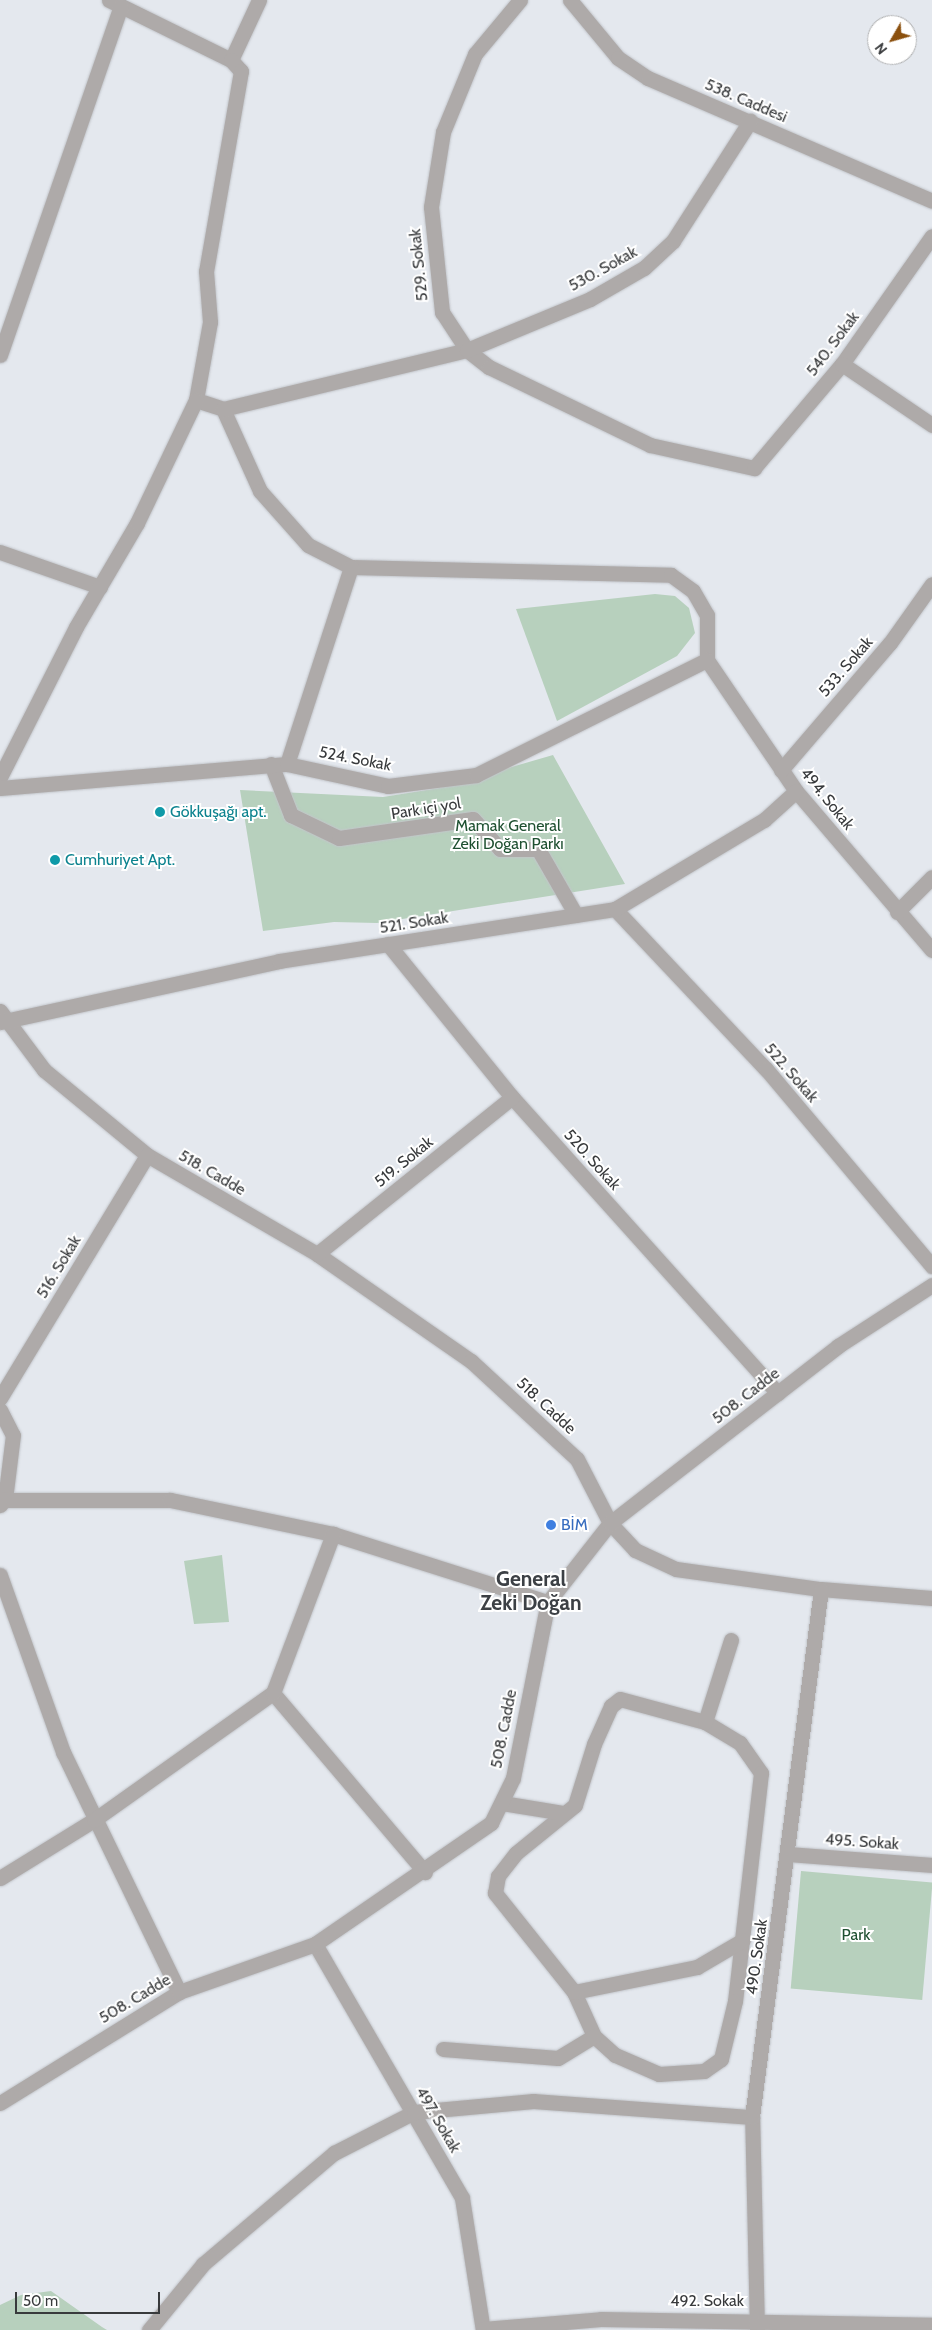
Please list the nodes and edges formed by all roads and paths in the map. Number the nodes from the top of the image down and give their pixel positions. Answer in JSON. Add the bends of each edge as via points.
{"nodes":[{"id":1,"x":259,"y":0,"type":"edge"},
{"id":2,"x":520,"y":0,"type":"edge"},
{"id":3,"x":570,"y":0,"type":"edge"},
{"id":4,"x":115,"y":3,"type":"edge"},
{"id":5,"x":231,"y":60,"type":"junction"},
{"id":6,"x":750,"y":121,"type":"junction"},
{"id":7,"x":932,"y":201,"type":"edge"},
{"id":8,"x":932,"y":236,"type":"edge"},
{"id":9,"x":467,"y":350,"type":"junction"},
{"id":10,"x":0,"y":355,"type":"edge"},
{"id":11,"x":842,"y":364,"type":"junction"},
{"id":12,"x":196,"y":400,"type":"junction"},
{"id":13,"x":223,"y":410,"type":"junction"},
{"id":14,"x":932,"y":426,"type":"edge"},
{"id":15,"x":754,"y":468,"type":"joint"},
{"id":16,"x":0,"y":552,"type":"edge"},
{"id":17,"x":351,"y":567,"type":"junction"},
{"id":18,"x":932,"y":584,"type":"edge"},
{"id":19,"x":100,"y":587,"type":"junction"},
{"id":20,"x":707,"y":660,"type":"junction"},
{"id":21,"x":271,"y":764,"type":"junction"},
{"id":22,"x":287,"y":764,"type":"junction"},
{"id":23,"x":781,"y":770,"type":"junction"},
{"id":24,"x":0,"y":777,"type":"edge"},
{"id":25,"x":0,"y":788,"type":"edge"},
{"id":26,"x":796,"y":791,"type":"junction"},
{"id":27,"x":932,"y":877,"type":"edge"},
{"id":28,"x":615,"y":909,"type":"junction"},
{"id":29,"x":897,"y":912,"type":"junction"},
{"id":30,"x":576,"y":915,"type":"junction"},
{"id":31,"x":388,"y":944,"type":"junction"},
{"id":32,"x":932,"y":950,"type":"edge"},
{"id":33,"x":2,"y":1017,"type":"edge"},
{"id":34,"x":512,"y":1097,"type":"junction"},
{"id":35,"x":147,"y":1155,"type":"junction"},
{"id":36,"x":317,"y":1254,"type":"junction"},
{"id":37,"x":932,"y":1266,"type":"edge"},
{"id":38,"x":932,"y":1285,"type":"edge"},
{"id":39,"x":778,"y":1393,"type":"junction"},
{"id":40,"x":0,"y":1398,"type":"edge"},
{"id":41,"x":0,"y":1410,"type":"edge"},
{"id":42,"x":2,"y":1501,"type":"edge"},
{"id":43,"x":610,"y":1523,"type":"junction"},
{"id":44,"x":333,"y":1534,"type":"junction"},
{"id":45,"x":0,"y":1575,"type":"edge"},
{"id":46,"x":821,"y":1590,"type":"junction"},
{"id":47,"x":932,"y":1598,"type":"edge"},
{"id":48,"x":548,"y":1602,"type":"junction"},
{"id":49,"x":731,"y":1640,"type":"dead end"},
{"id":50,"x":273,"y":1692,"type":"junction"},
{"id":51,"x":705,"y":1722,"type":"junction"},
{"id":52,"x":502,"y":1803,"type":"junction"},
{"id":53,"x":564,"y":1813,"type":"junction"},
{"id":54,"x":94,"y":1820,"type":"junction"},
{"id":55,"x":789,"y":1854,"type":"junction"},
{"id":56,"x":932,"y":1865,"type":"edge"},
{"id":57,"x":425,"y":1872,"type":"junction"},
{"id":58,"x":0,"y":1878,"type":"edge"},
{"id":59,"x":743,"y":1940,"type":"junction"},
{"id":60,"x":315,"y":1944,"type":"junction"},
{"id":61,"x":179,"y":1992,"type":"junction"},
{"id":62,"x":574,"y":1992,"type":"junction"},
{"id":63,"x":594,"y":2036,"type":"junction"},
{"id":64,"x":443,"y":2049,"type":"dead end"},
{"id":65,"x":0,"y":2103,"type":"edge"},
{"id":66,"x":414,"y":2112,"type":"junction"},
{"id":67,"x":752,"y":2117,"type":"junction"},
{"id":68,"x":603,"y":2324,"type":"edge"},
{"id":69,"x":755,"y":2324,"type":"edge"},
{"id":70,"x":932,"y":2325,"type":"edge"},
{"id":71,"x":154,"y":2327,"type":"edge"},
{"id":72,"x":483,"y":2330,"type":"edge"}],
"edges":[{"from":1,"to":5,"type":"street"},
{"from":2,"to":9,"type":"street","name":"529. Sokak","via":[[475,54],[443,132],[438,160],[431,207],[442,312]]},
{"from":3,"to":6,"type":"street","name":"538. Caddesi","via":[[618,58],[648,78]]},
{"from":4,"to":5,"type":"street"},
{"from":4,"to":10,"type":"street"},
{"from":5,"to":12,"type":"street","via":[[241,71],[206,271],[210,322]]},
{"from":6,"to":7,"type":"street","name":"538. Caddesi"},
{"from":6,"to":9,"type":"street","name":"530. Sokak","via":[[673,241],[644,268],[590,299]]},
{"from":8,"to":11,"type":"street","name":"540. Sokak"},
{"from":9,"to":13,"type":"street","name":"530. Sokak"},
{"from":9,"to":15,"type":"street","name":"529. Sokak","via":[[539,395],[650,446]]},
{"from":11,"to":14,"type":"street"},
{"from":11,"to":15,"type":"street","name":"540. Sokak"},
{"from":12,"to":13,"type":"street"},
{"from":12,"to":19,"type":"street","via":[[137,523]]},
{"from":13,"to":17,"type":"street","via":[[260,491],[308,545]]},
{"from":16,"to":19,"type":"street"},
{"from":17,"to":20,"type":"street","via":[[672,575],[693,591],[707,615]]},
{"from":17,"to":22,"type":"street"},
{"from":18,"to":23,"type":"street","name":"533. Sokak","via":[[890,643]]},
{"from":19,"to":24,"type":"street"},
{"from":20,"to":22,"type":"street","name":"524. Sokak","via":[[476,775],[388,786]]},
{"from":20,"to":23,"type":"street","name":"494. Sokak"},
{"from":21,"to":22,"type":"street","name":"524. Sokak"},
{"from":21,"to":25,"type":"street","name":"524. Sokak"},
{"from":21,"to":30,"type":"street","name":"Park içi yol","via":[[291,815],[339,838],[473,819],[500,849],[538,849]]},
{"from":23,"to":26,"type":"street","name":"494. Sokak"},
{"from":26,"to":28,"type":"street","name":"521. Sokak","via":[[764,820]]},
{"from":26,"to":29,"type":"street","name":"494. Sokak"},
{"from":27,"to":29,"type":"street"},
{"from":28,"to":30,"type":"street","name":"521. Sokak"},
{"from":28,"to":37,"type":"street","name":"522. Sokak","via":[[766,1069]]},
{"from":29,"to":32,"type":"street","name":"494. Sokak"},
{"from":30,"to":31,"type":"street","name":"521. Sokak"},
{"from":31,"to":33,"type":"street","name":"521. Sokak","via":[[279,961]]},
{"from":31,"to":34,"type":"street","name":"520. Sokak"},
{"from":33,"to":35,"type":"street","name":"518. Cadde","via":[[44,1070]]},
{"from":34,"to":36,"type":"street","name":"519. Sokak"},
{"from":34,"to":39,"type":"street","name":"520. Sokak"},
{"from":35,"to":36,"type":"street","name":"518. Cadde"},
{"from":35,"to":40,"type":"street","name":"516. Sokak"},
{"from":36,"to":43,"type":"street","name":"518. Cadde","via":[[471,1360],[577,1459]]},
{"from":38,"to":39,"type":"street","name":"508. Cadde","via":[[838,1346]]},
{"from":39,"to":43,"type":"street","name":"508. Cadde"},
{"from":41,"to":42,"type":"street","via":[[13,1435]]},
{"from":42,"to":44,"type":"street","via":[[170,1500]]},
{"from":43,"to":46,"type":"street","name":"518. Cadde","via":[[635,1550],[676,1569]]},
{"from":43,"to":48,"type":"street","name":"508. Cadde"},
{"from":44,"to":48,"type":"street"},
{"from":44,"to":50,"type":"street"},
{"from":45,"to":54,"type":"street","via":[[63,1752]]},
{"from":46,"to":47,"type":"street","name":"518. Cadde"},
{"from":46,"to":55,"type":"street","name":"490. Sokak"},
{"from":48,"to":52,"type":"street","name":"508. Cadde","via":[[513,1778]]},
{"from":49,"to":51,"type":"street"},
{"from":50,"to":54,"type":"street"},
{"from":50,"to":57,"type":"street"},
{"from":51,"to":53,"type":"street","via":[[620,1700],[615,1702],[594,1744],[583,1791]]},
{"from":51,"to":59,"type":"street","via":[[740,1743],[761,1773]]},
{"from":52,"to":53,"type":"street"},
{"from":52,"to":57,"type":"street","name":"508. Cadde","via":[[491,1823]]},
{"from":53,"to":62,"type":"street","via":[[516,1853],[498,1876],[495,1893]]},
{"from":54,"to":58,"type":"street"},
{"from":54,"to":61,"type":"street"},
{"from":55,"to":56,"type":"street","name":"495. Sokak"},
{"from":55,"to":67,"type":"street","name":"490. Sokak"},
{"from":57,"to":60,"type":"street","name":"508. Cadde"},
{"from":59,"to":62,"type":"street","via":[[697,1968]]},
{"from":59,"to":63,"type":"street","via":[[721,2059],[704,2071],[659,2074],[640,2069]]},
{"from":60,"to":61,"type":"street","name":"508. Cadde"},
{"from":60,"to":66,"type":"street","name":"497. Sokak"},
{"from":61,"to":65,"type":"street","name":"508. Cadde"},
{"from":62,"to":63,"type":"street"},
{"from":63,"to":64,"type":"street","via":[[558,2058]]},
{"from":66,"to":67,"type":"street","via":[[533,2100]]},
{"from":66,"to":71,"type":"street","via":[[334,2153],[203,2264]]},
{"from":66,"to":72,"type":"street","name":"497. Sokak","via":[[462,2198]]},
{"from":67,"to":69,"type":"street","name":"490. Sokak"},
{"from":68,"to":69,"type":"street","name":"492. Sokak"},
{"from":68,"to":72,"type":"street","name":"492. Sokak"},
{"from":69,"to":70,"type":"street","name":"492. Sokak"}]}
